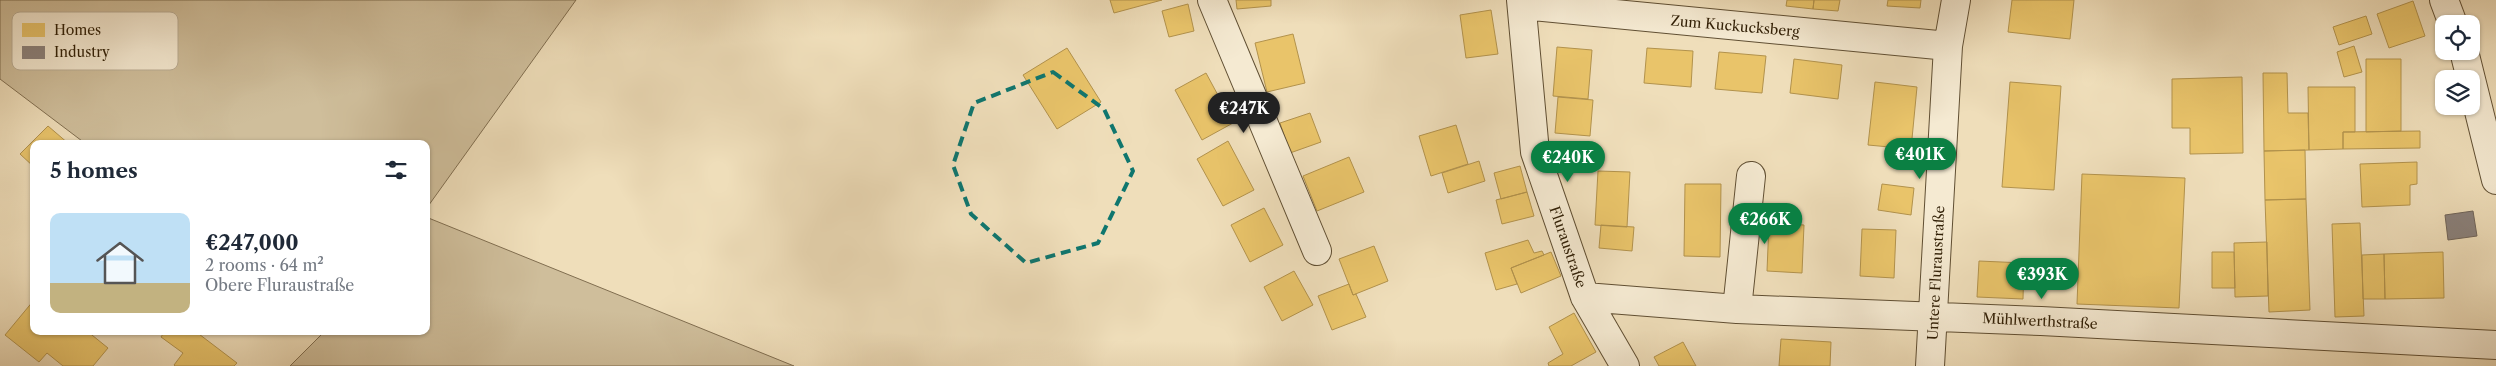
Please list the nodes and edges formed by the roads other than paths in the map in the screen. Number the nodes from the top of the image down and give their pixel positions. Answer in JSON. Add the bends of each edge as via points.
{"nodes":[{"id":1,"x":1212,"y":0,"type":"edge"},
{"id":2,"x":1956,"y":0,"type":"edge"},
{"id":3,"x":2444,"y":0,"type":"edge"},
{"id":4,"x":1522,"y":3,"type":"edge"},
{"id":5,"x":2450,"y":15,"type":"edge"},
{"id":6,"x":1948,"y":46,"type":"junction"},
{"id":7,"x":2466,"y":60,"type":"edge"},
{"id":8,"x":1751,"y":176,"type":"dead end"},
{"id":9,"x":2496,"y":180,"type":"edge"},
{"id":10,"x":1317,"y":250,"type":"dead end"},
{"id":11,"x":1585,"y":297,"type":"junction"},
{"id":12,"x":1737,"y":309,"type":"junction"},
{"id":13,"x":1934,"y":316,"type":"junction"},
{"id":14,"x":2496,"y":345,"type":"edge"},
{"id":15,"x":1625,"y":366,"type":"edge"},
{"id":16,"x":1930,"y":366,"type":"edge"}],
"edges":[{"from":1,"to":10,"type":"street"},
{"from":2,"to":6,"type":"street","name":"Untere Fluraustraße"},
{"from":3,"to":5,"type":"street"},
{"from":4,"to":6,"type":"street","name":"Zum Kuckucksberg"},
{"from":4,"to":11,"type":"street","name":"Fluraustraße","via":[[1535,152]]},
{"from":6,"to":13,"type":"street","name":"Untere Fluraustraße"},
{"from":7,"to":9,"type":"street"},
{"from":8,"to":12,"type":"street"},
{"from":11,"to":12,"type":"street","name":"Mühlwerthstraße"},
{"from":11,"to":15,"type":"street","name":"Fluraustraße"},
{"from":12,"to":13,"type":"street","name":"Mühlwerthstraße"},
{"from":13,"to":14,"type":"street","name":"Mühlwerthstraße"},
{"from":13,"to":16,"type":"street","name":"Untere Fluraustraße"}]}
